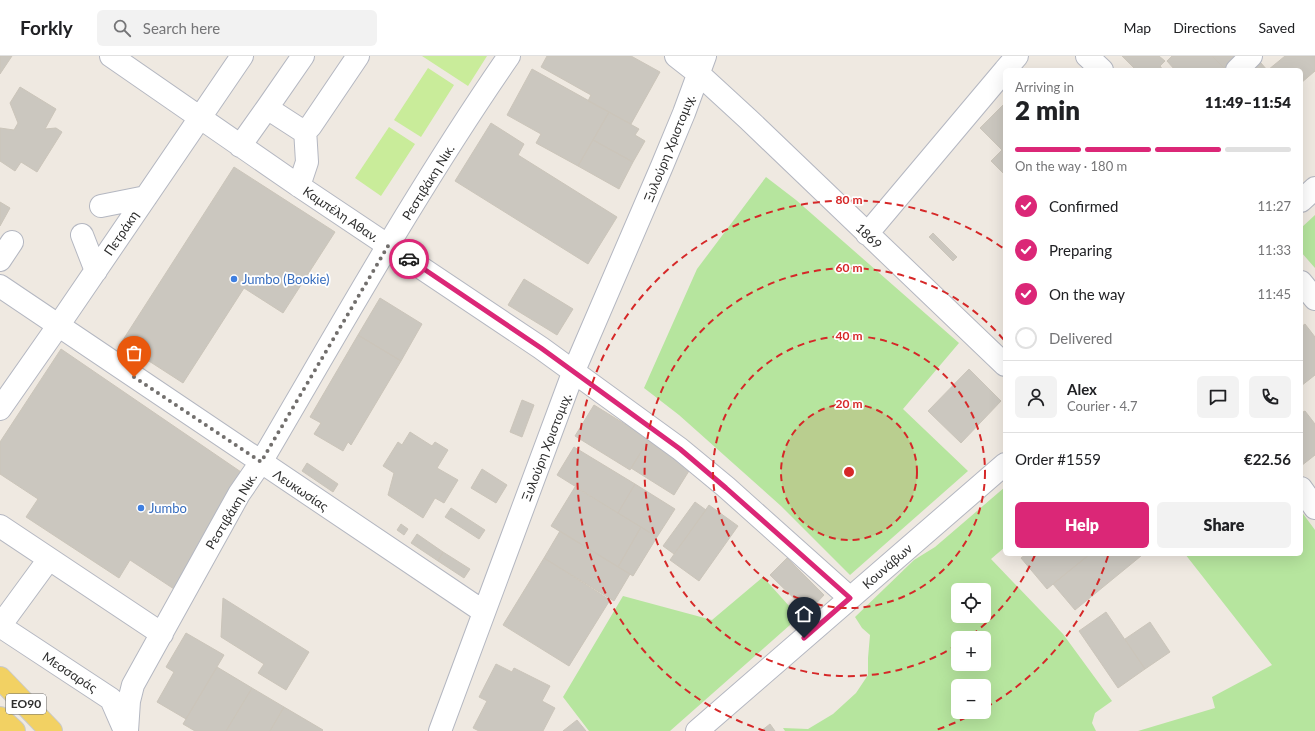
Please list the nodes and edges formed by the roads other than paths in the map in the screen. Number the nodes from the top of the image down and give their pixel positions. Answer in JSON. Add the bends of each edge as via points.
{"nodes":[{"id":1,"x":111,"y":56,"type":"edge"},
{"id":2,"x":242,"y":56,"type":"edge"},
{"id":3,"x":303,"y":56,"type":"edge"},
{"id":4,"x":358,"y":56,"type":"edge"},
{"id":5,"x":509,"y":56,"type":"edge"},
{"id":6,"x":676,"y":56,"type":"edge"},
{"id":7,"x":1017,"y":56,"type":"edge"},
{"id":8,"x":1087,"y":56,"type":"edge"},
{"id":9,"x":1251,"y":56,"type":"edge"},
{"id":10,"x":702,"y":65,"type":"edge"},
{"id":11,"x":1007,"y":68,"type":"edge"},
{"id":12,"x":1100,"y":68,"type":"edge"},
{"id":13,"x":1239,"y":68,"type":"edge"},
{"id":14,"x":1003,"y":72,"type":"edge"},
{"id":15,"x":267,"y":108,"type":"junction"},
{"id":16,"x":200,"y":117,"type":"junction"},
{"id":17,"x":305,"y":129,"type":"junction"},
{"id":18,"x":240,"y":146,"type":"junction"},
{"id":19,"x":299,"y":186,"type":"junction"},
{"id":20,"x":1315,"y":188,"type":"edge"},
{"id":21,"x":146,"y":197,"type":"junction"},
{"id":22,"x":1303,"y":199,"type":"edge"},
{"id":23,"x":101,"y":206,"type":"dead end"},
{"id":24,"x":867,"y":234,"type":"junction"},
{"id":25,"x":82,"y":235,"type":"dead end"},
{"id":26,"x":12,"y":242,"type":"dead end"},
{"id":27,"x":388,"y":246,"type":"junction"},
{"id":28,"x":0,"y":260,"type":"edge"},
{"id":29,"x":96,"y":271,"type":"junction"},
{"id":30,"x":0,"y":286,"type":"edge"},
{"id":31,"x":58,"y":326,"type":"junction"},
{"id":32,"x":1003,"y":363,"type":"edge"},
{"id":33,"x":573,"y":373,"type":"junction"},
{"id":34,"x":0,"y":409,"type":"edge"},
{"id":35,"x":261,"y":462,"type":"junction"},
{"id":36,"x":1003,"y":466,"type":"edge"},
{"id":37,"x":1303,"y":491,"type":"edge"},
{"id":38,"x":1315,"y":508,"type":"edge"},
{"id":39,"x":0,"y":526,"type":"edge"},
{"id":40,"x":49,"y":559,"type":"junction"},
{"id":41,"x":850,"y":598,"type":"junction"},
{"id":42,"x":484,"y":612,"type":"junction"},
{"id":43,"x":0,"y":626,"type":"edge"},
{"id":44,"x":162,"y":634,"type":"junction"},
{"id":45,"x":0,"y":678,"type":"edge"},
{"id":46,"x":0,"y":718,"type":"edge"},
{"id":47,"x":14,"y":731,"type":"edge"},
{"id":48,"x":51,"y":731,"type":"edge"},
{"id":49,"x":126,"y":731,"type":"edge"},
{"id":50,"x":440,"y":731,"type":"edge"},
{"id":51,"x":698,"y":731,"type":"edge"}],
"edges":[{"from":1,"to":16,"type":"street","name":"Καμπέλη Αθαν."},
{"from":2,"to":16,"type":"street","name":"Πετράκη"},
{"from":3,"to":15,"type":"street"},
{"from":4,"to":17,"type":"street","via":[[310,127]]},
{"from":5,"to":27,"type":"street","name":"Ρεστιβάκη Νικ.","via":[[477,102]]},
{"from":6,"to":10,"type":"street","name":"1869"},
{"from":7,"to":11,"type":"street"},
{"from":8,"to":12,"type":"street"},
{"from":9,"to":13,"type":"street"},
{"from":10,"to":24,"type":"street","name":"1869","via":[[748,119]]},
{"from":10,"to":33,"type":"street","name":"Ξυλούρη Χριστομιχ.","via":[[668,152]]},
{"from":14,"to":24,"type":"street"},
{"from":15,"to":17,"type":"street","via":[[301,130]]},
{"from":15,"to":18,"type":"street"},
{"from":16,"to":18,"type":"street","name":"Καμπέλη Αθαν."},
{"from":16,"to":21,"type":"street","name":"Πετράκη"},
{"from":17,"to":19,"type":"street","via":[[307,162]]},
{"from":18,"to":19,"type":"street","name":"Καμπέλη Αθαν."},
{"from":19,"to":27,"type":"street","name":"Καμπέλη Αθαν."},
{"from":20,"to":22,"type":"street"},
{"from":21,"to":23,"type":"street"},
{"from":21,"to":29,"type":"street","name":"Πετράκη"},
{"from":24,"to":32,"type":"street","name":"1869"},
{"from":25,"to":29,"type":"street"},
{"from":26,"to":28,"type":"street"},
{"from":27,"to":33,"type":"street","name":"Καμπέλη Αθαν.","via":[[541,348]]},
{"from":27,"to":35,"type":"street","name":"Ρεστιβάκη Νικ."},
{"from":29,"to":31,"type":"street","name":"Πετράκη"},
{"from":30,"to":31,"type":"street","name":"Λευκωσίας"},
{"from":31,"to":34,"type":"street","name":"Πετράκη"},
{"from":31,"to":35,"type":"street","name":"Λευκωσίας"},
{"from":33,"to":41,"type":"street","name":"Καμπέλη Αθαν.","via":[[703,467]]},
{"from":33,"to":42,"type":"street","name":"Ξυλούρη Χριστομιχ."},
{"from":35,"to":42,"type":"street","name":"Λευκωσίας"},
{"from":35,"to":44,"type":"street","name":"Ρεστιβάκη Νικ.","via":[[239,494]]},
{"from":36,"to":41,"type":"street","name":"Κουνάβων"},
{"from":37,"to":38,"type":"street"},
{"from":39,"to":40,"type":"street"},
{"from":40,"to":43,"type":"street"},
{"from":40,"to":44,"type":"street"},
{"from":41,"to":51,"type":"street","name":"Κουνάβων"},
{"from":42,"to":50,"type":"street","name":"Ξυλούρη Χριστομιχ."},
{"from":43,"to":49,"type":"street","name":"Μεσσαράς","via":[[111,699]]},
{"from":44,"to":49,"type":"street","name":"Ρεστιβάκη Νικ.","via":[[133,685]]},
{"from":45,"to":48,"type":"main road","number":"ΕΟ90"},
{"from":46,"to":47,"type":"main road","number":"ΕΟ90"}]}
